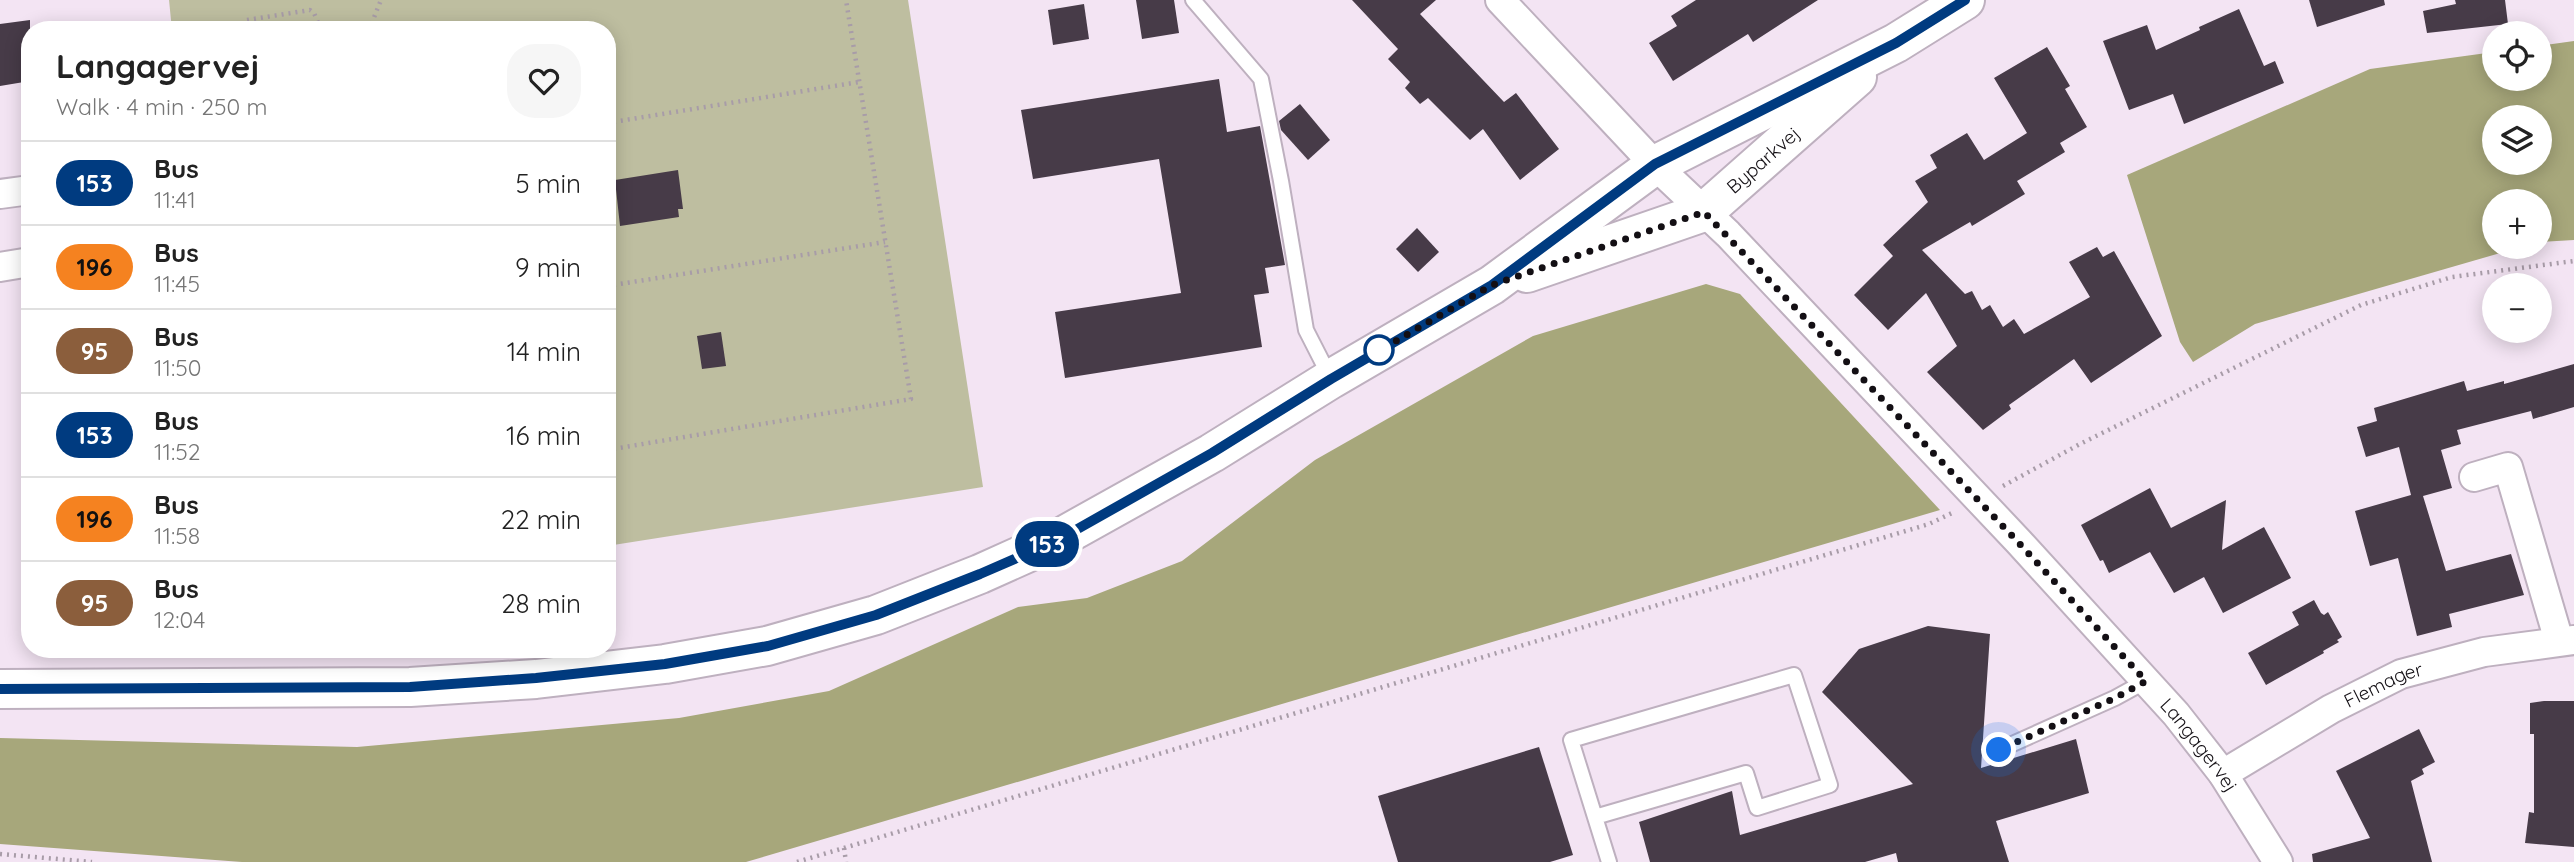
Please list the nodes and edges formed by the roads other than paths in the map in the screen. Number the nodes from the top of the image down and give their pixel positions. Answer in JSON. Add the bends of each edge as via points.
{"nodes":[{"id":1,"x":1193,"y":0,"type":"edge"},
{"id":2,"x":1500,"y":0,"type":"edge"},
{"id":3,"x":1965,"y":0,"type":"edge"},
{"id":4,"x":1896,"y":43,"type":"junction"},
{"id":5,"x":1655,"y":164,"type":"junction"},
{"id":6,"x":21,"y":191,"type":"edge"},
{"id":7,"x":0,"y":194,"type":"edge"},
{"id":8,"x":1704,"y":212,"type":"junction"},
{"id":9,"x":21,"y":264,"type":"edge"},
{"id":10,"x":0,"y":267,"type":"edge"},
{"id":11,"x":1492,"y":285,"type":"junction"},
{"id":12,"x":1331,"y":379,"type":"junction"},
{"id":13,"x":2474,"y":477,"type":"dead end"},
{"id":14,"x":2567,"y":640,"type":"edge"},
{"id":15,"x":2146,"y":681,"type":"junction"},
{"id":16,"x":0,"y":689,"type":"edge"},
{"id":17,"x":1999,"y":750,"type":"dead end"},
{"id":18,"x":2223,"y":775,"type":"junction"},
{"id":19,"x":1595,"y":817,"type":"junction"},
{"id":20,"x":1609,"y":862,"type":"edge"},
{"id":21,"x":2278,"y":862,"type":"edge"}],
"edges":[{"from":1,"to":12,"type":"lane","via":[[1261,79],[1306,330]]},
{"from":2,"to":5,"type":"street","name":"Langagervej"},
{"from":3,"to":4,"type":"street","name":"Byparkvej"},
{"from":4,"to":5,"type":"street","name":"Byparkvej"},
{"from":4,"to":8,"type":"street","name":"Byparkvej"},
{"from":5,"to":8,"type":"street","name":"Langagervej"},
{"from":5,"to":11,"type":"street","name":"Byparkvej"},
{"from":6,"to":7,"type":"street"},
{"from":8,"to":11,"type":"street","name":"Byparkvej"},
{"from":8,"to":15,"type":"street","name":"Langagervej"},
{"from":9,"to":10,"type":"street"},
{"from":11,"to":12,"type":"street","name":"Byparkvej"},
{"from":12,"to":16,"type":"street","name":"Byparkvej","via":[[1058,540],[876,615],[768,646],[665,664],[410,687]]},
{"from":13,"to":14,"type":"street","name":"Flemager","via":[[2508,467]]},
{"from":14,"to":18,"type":"street","name":"Flemager","via":[[2484,652],[2401,674],[2331,709]]},
{"from":15,"to":17,"type":"lane"},
{"from":15,"to":18,"type":"street","name":"Langagervej"},
{"from":18,"to":21,"type":"street","name":"Langagervej"},
{"from":19,"to":19,"type":"lane","via":[[1571,740],[1794,676],[1830,785],[1757,808],[1746,773]]},
{"from":19,"to":20,"type":"lane"}]}
